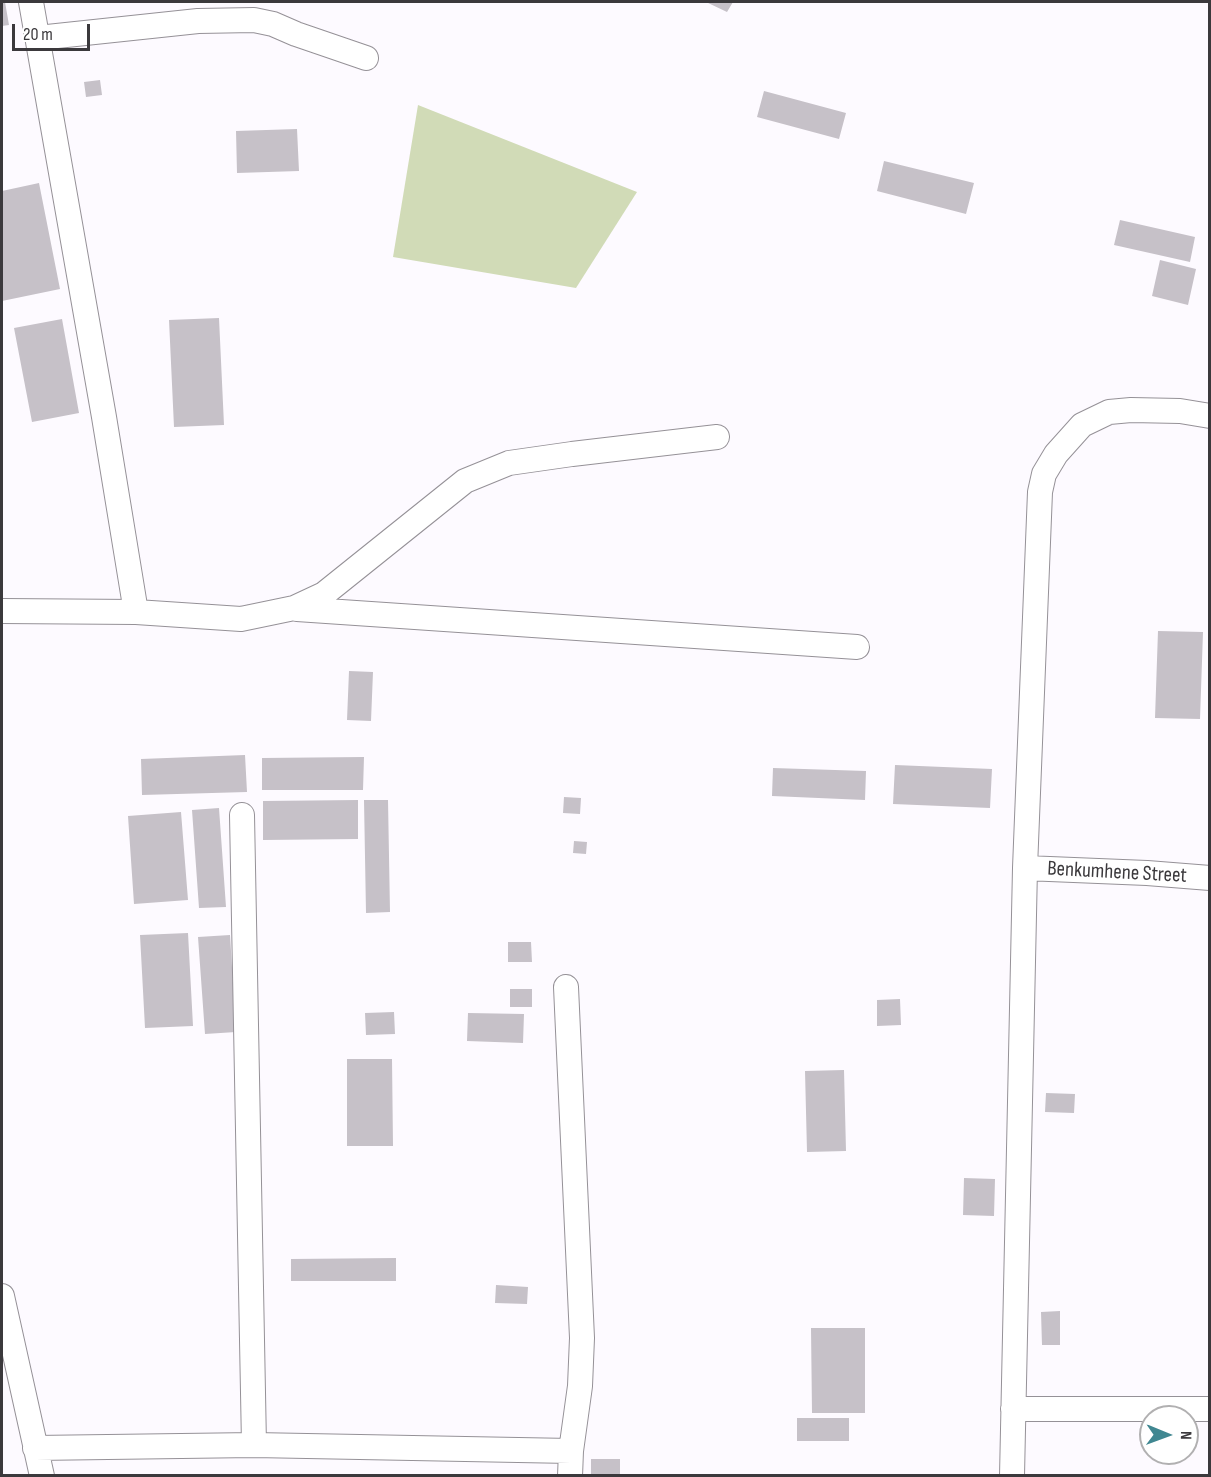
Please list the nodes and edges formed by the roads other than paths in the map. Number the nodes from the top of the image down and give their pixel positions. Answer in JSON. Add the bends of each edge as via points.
{"nodes":[{"id":1,"x":31,"y":2,"type":"edge"},
{"id":2,"x":38,"y":38,"type":"junction"},
{"id":3,"x":366,"y":58,"type":"dead end"},
{"id":4,"x":1209,"y":416,"type":"edge"},
{"id":5,"x":717,"y":437,"type":"dead end"},
{"id":6,"x":294,"y":608,"type":"junction"},
{"id":7,"x":2,"y":611,"type":"edge"},
{"id":8,"x":136,"y":612,"type":"junction"},
{"id":9,"x":857,"y":647,"type":"dead end"},
{"id":10,"x":242,"y":815,"type":"dead end"},
{"id":11,"x":1025,"y":868,"type":"junction"},
{"id":12,"x":1209,"y":878,"type":"edge"},
{"id":13,"x":566,"y":987,"type":"dead end"},
{"id":14,"x":2,"y":1296,"type":"edge"},
{"id":15,"x":1013,"y":1409,"type":"junction"},
{"id":16,"x":1209,"y":1409,"type":"edge"},
{"id":17,"x":254,"y":1445,"type":"junction"},
{"id":18,"x":35,"y":1448,"type":"junction"},
{"id":19,"x":571,"y":1451,"type":"junction"},
{"id":20,"x":42,"y":1476,"type":"edge"},
{"id":21,"x":570,"y":1476,"type":"edge"},
{"id":22,"x":1012,"y":1476,"type":"edge"}],
"edges":[{"from":1,"to":2,"type":"street"},
{"from":2,"to":3,"type":"street","via":[[198,21],[254,20]]},
{"from":2,"to":8,"type":"street"},
{"from":4,"to":11,"type":"street","via":[[1180,411],[1108,412],[1082,425],[1044,474],[1040,492]]},
{"from":5,"to":6,"type":"street","via":[[509,463],[465,481],[324,594]]},
{"from":6,"to":8,"type":"street","via":[[241,619]]},
{"from":6,"to":9,"type":"street"},
{"from":7,"to":8,"type":"street"},
{"from":10,"to":17,"type":"street"},
{"from":11,"to":12,"type":"street","name":"Benkumhene Street"},
{"from":11,"to":15,"type":"street"},
{"from":13,"to":19,"type":"street","via":[[582,1338]]},
{"from":14,"to":18,"type":"street"},
{"from":15,"to":16,"type":"street"},
{"from":15,"to":22,"type":"street"},
{"from":17,"to":18,"type":"street"},
{"from":17,"to":19,"type":"street"},
{"from":18,"to":20,"type":"street"},
{"from":19,"to":21,"type":"street"}]}
